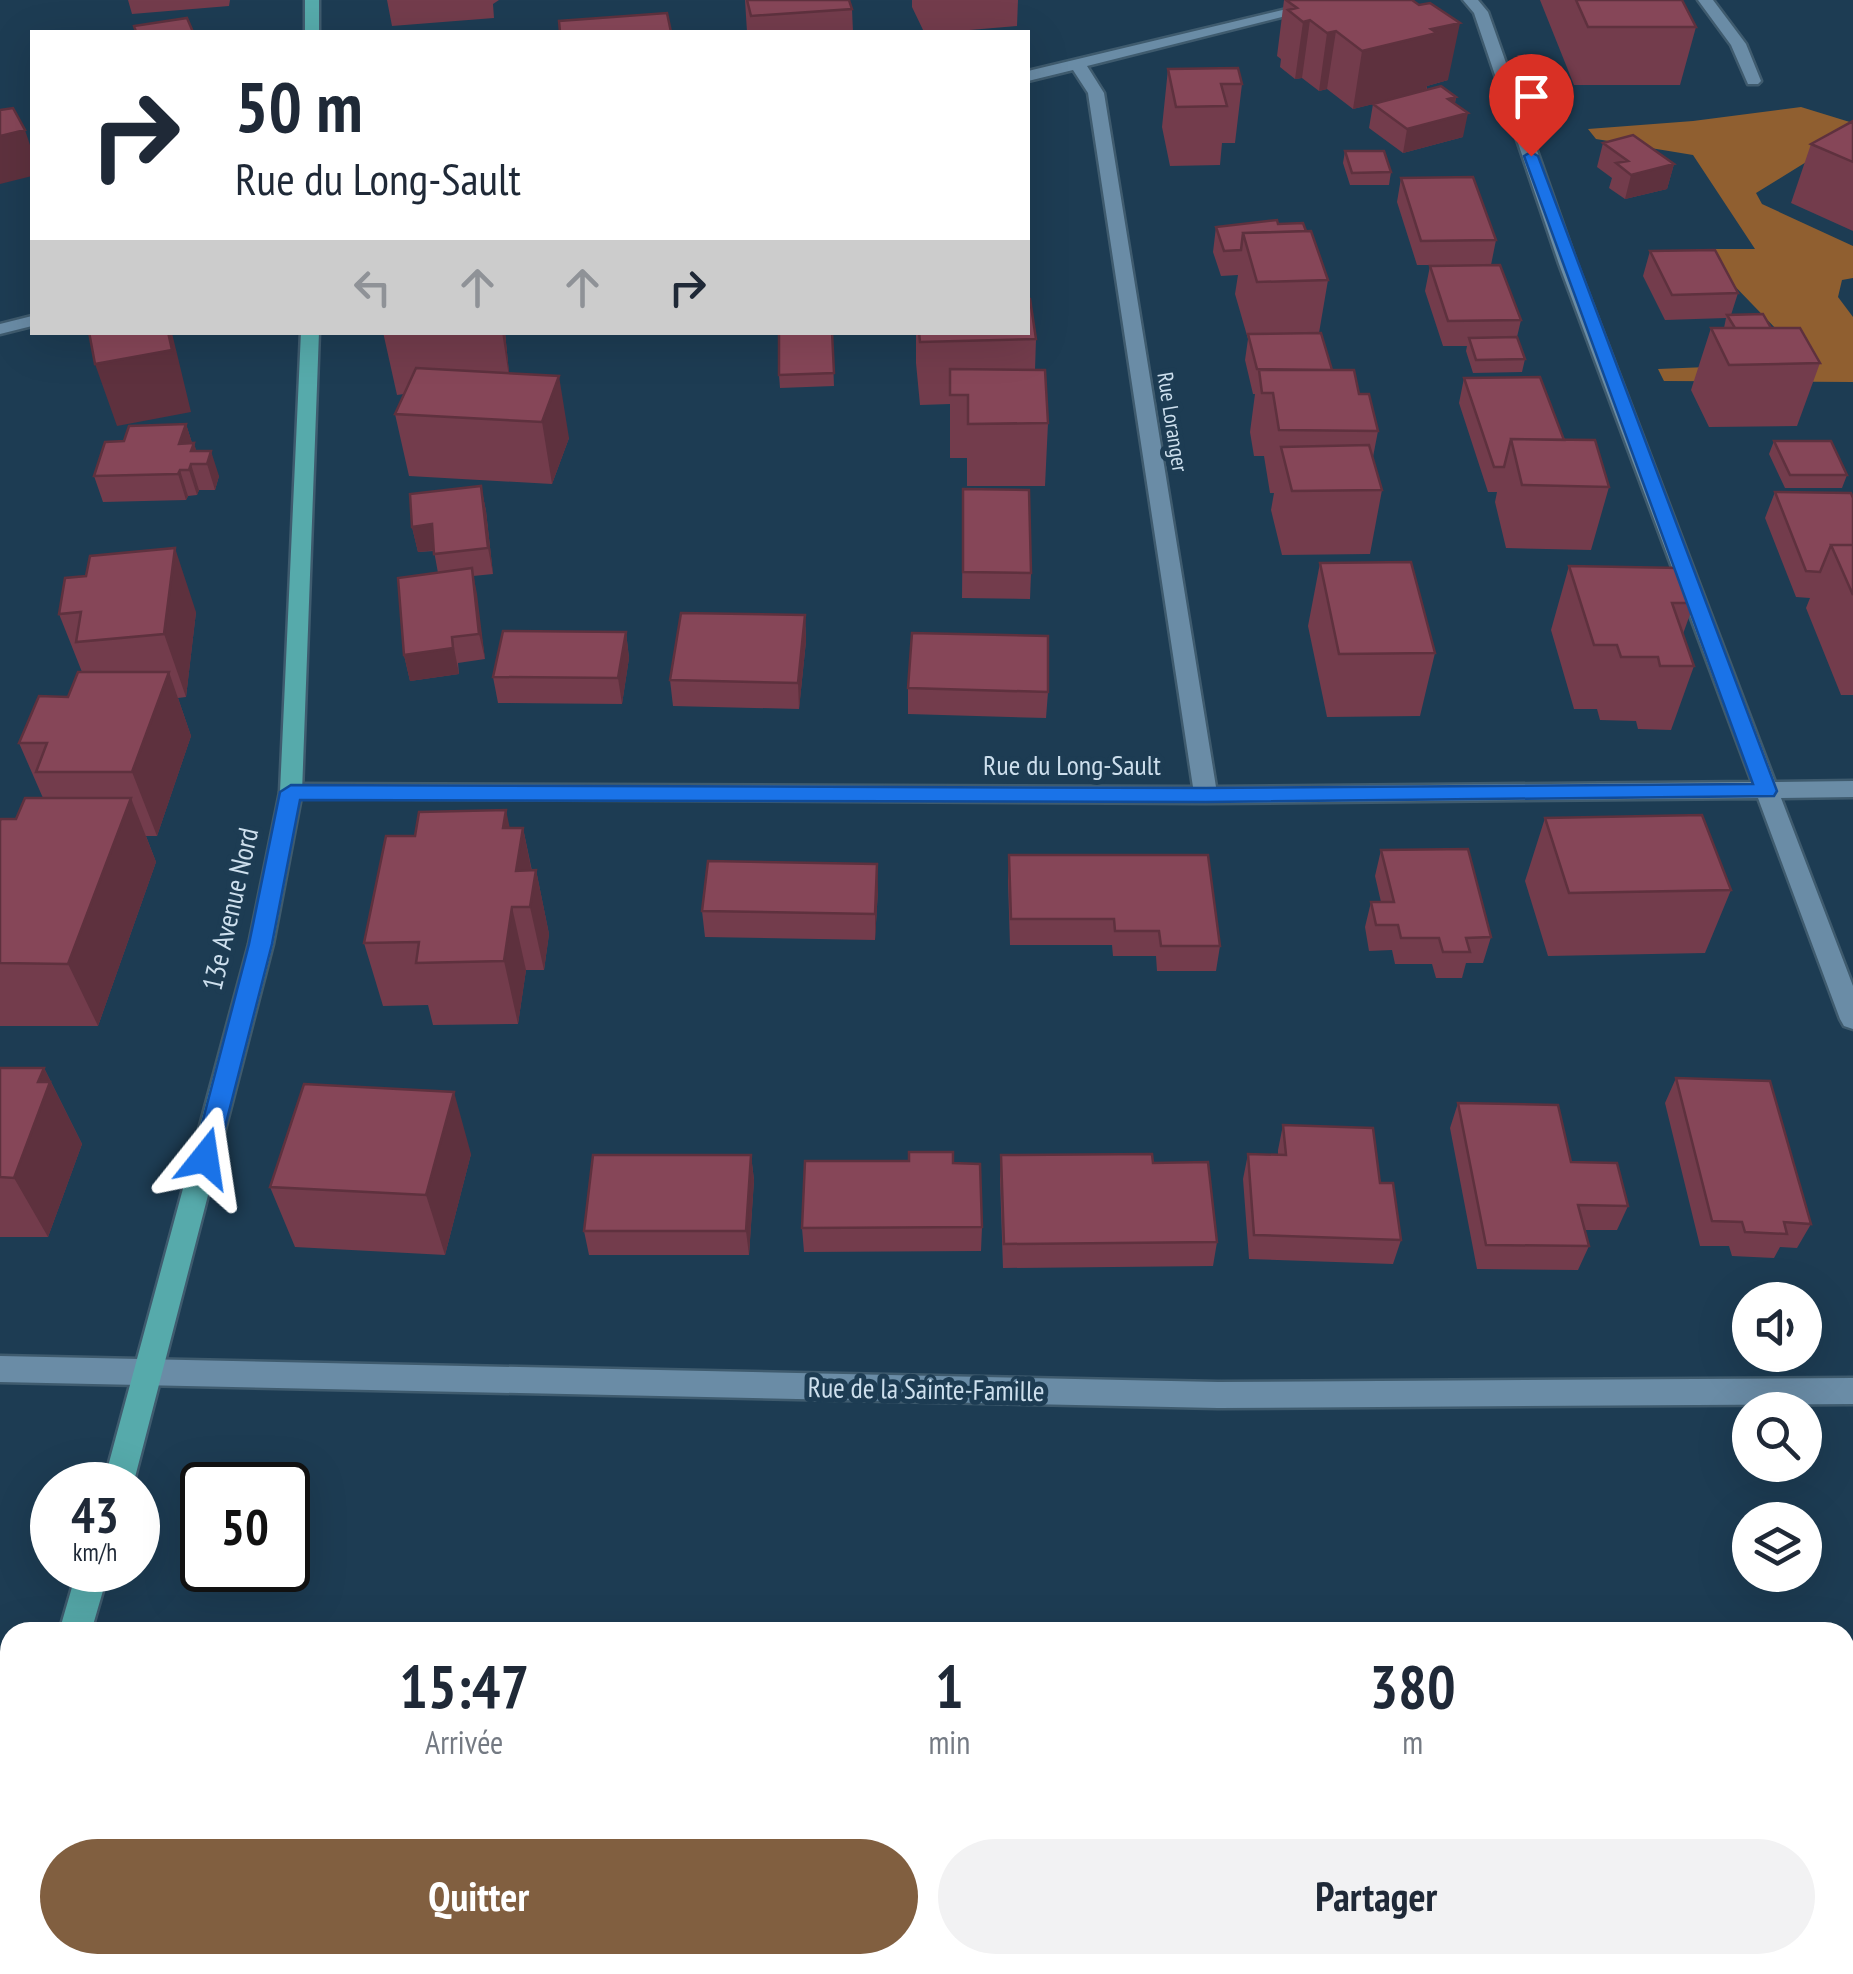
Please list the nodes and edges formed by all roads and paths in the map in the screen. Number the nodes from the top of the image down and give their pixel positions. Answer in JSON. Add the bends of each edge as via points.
{"nodes":[{"id":1,"x":312,"y":0,"type":"edge"},
{"id":2,"x":1342,"y":0,"type":"edge"},
{"id":3,"x":1470,"y":0,"type":"edge"},
{"id":4,"x":1705,"y":0,"type":"edge"},
{"id":5,"x":312,"y":30,"type":"edge"},
{"id":6,"x":1076,"y":64,"type":"junction"},
{"id":7,"x":1030,"y":76,"type":"edge"},
{"id":8,"x":1753,"y":80,"type":"dead end"},
{"id":9,"x":30,"y":322,"type":"edge"},
{"id":10,"x":0,"y":329,"type":"edge"},
{"id":11,"x":310,"y":335,"type":"edge"},
{"id":12,"x":1853,"y":788,"type":"edge"},
{"id":13,"x":1766,"y":791,"type":"junction"},
{"id":14,"x":291,"y":792,"type":"junction"},
{"id":15,"x":1206,"y":795,"type":"junction"},
{"id":16,"x":1853,"y":1019,"type":"edge"},
{"id":17,"x":0,"y":1369,"type":"edge"},
{"id":18,"x":150,"y":1372,"type":"junction"},
{"id":19,"x":1853,"y":1391,"type":"edge"},
{"id":20,"x":125,"y":1462,"type":"edge"},
{"id":21,"x":87,"y":1592,"type":"edge"},
{"id":22,"x":78,"y":1622,"type":"edge"}],
"edges":[{"from":1,"to":5,"type":"main road"},
{"from":2,"to":6,"type":"street"},
{"from":3,"to":13,"type":"street","via":[[1482,12],[1568,264]]},
{"from":4,"to":8,"type":"street","via":[[1738,44]]},
{"from":6,"to":7,"type":"street"},
{"from":6,"to":15,"type":"street","name":"Rue Loranger","via":[[1096,93]]},
{"from":9,"to":10,"type":"street"},
{"from":11,"to":14,"type":"main road","name":"13e Avenue Nord"},
{"from":12,"to":13,"type":"street","name":"Rue du Long-Sault"},
{"from":13,"to":15,"type":"street","name":"Rue du Long-Sault"},
{"from":13,"to":16,"type":"street"},
{"from":14,"to":15,"type":"street","name":"Rue du Long-Sault"},
{"from":14,"to":18,"type":"main road","name":"13e Avenue Nord","via":[[260,944]]},
{"from":17,"to":18,"type":"street","name":"Rue de la Sainte-Famille"},
{"from":18,"to":19,"type":"street","name":"Rue de la Sainte-Famille","via":[[1218,1395]]},
{"from":18,"to":20,"type":"main road","name":"13e Avenue Nord"},
{"from":21,"to":22,"type":"main road"}]}
